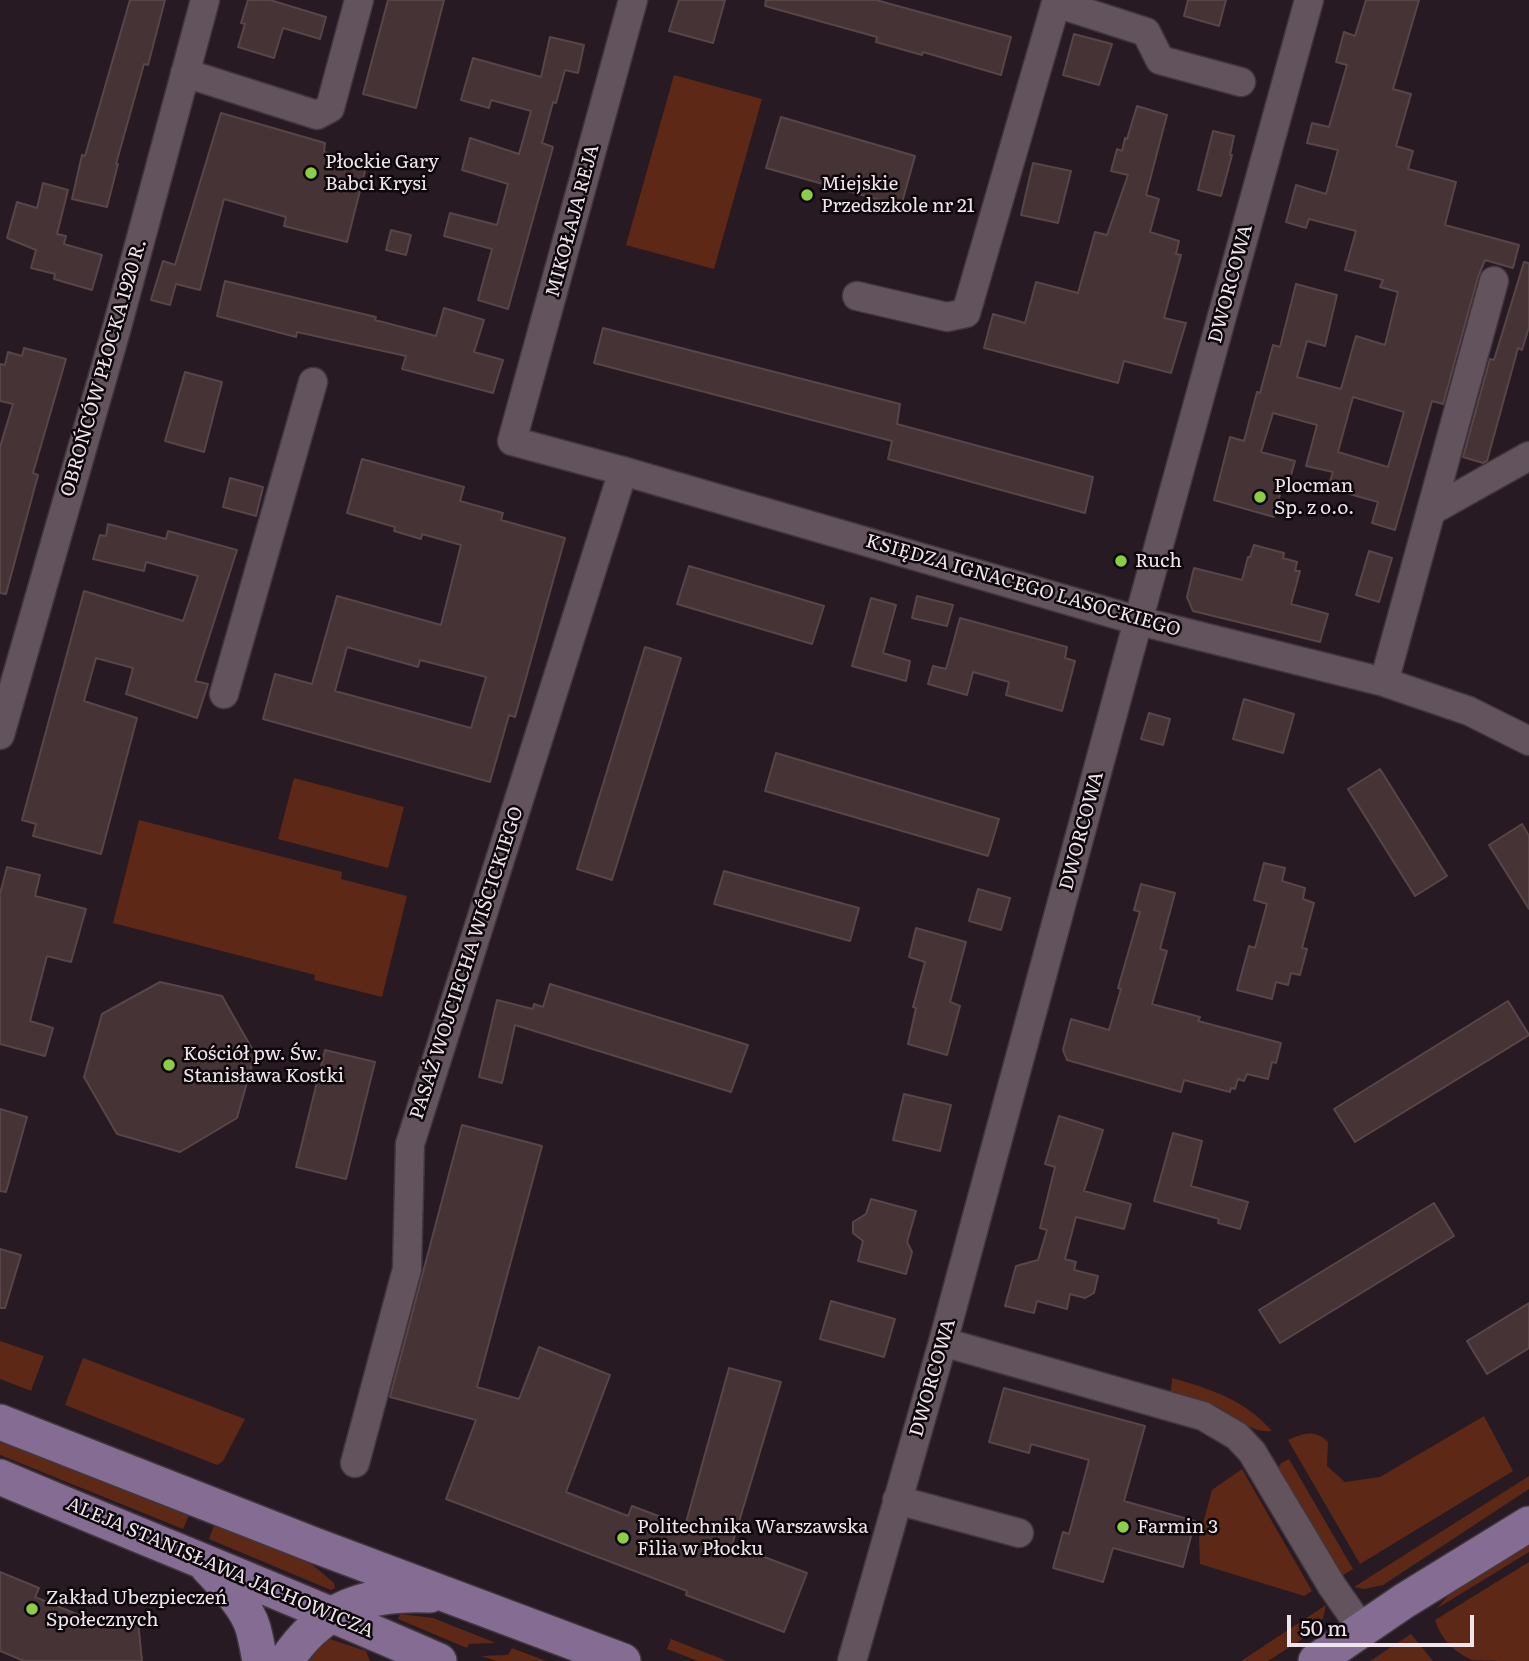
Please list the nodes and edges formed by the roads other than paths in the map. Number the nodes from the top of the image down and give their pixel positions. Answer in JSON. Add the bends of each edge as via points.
{"nodes":[{"id":1,"x":205,"y":0,"type":"edge"},
{"id":2,"x":359,"y":0,"type":"edge"},
{"id":3,"x":633,"y":0,"type":"edge"},
{"id":4,"x":1310,"y":0,"type":"edge"},
{"id":5,"x":1049,"y":2,"type":"edge"},
{"id":6,"x":186,"y":73,"type":"junction"},
{"id":7,"x":1241,"y":82,"type":"dead end"},
{"id":8,"x":1494,"y":281,"type":"dead end"},
{"id":9,"x":856,"y":296,"type":"dead end"},
{"id":10,"x":313,"y":382,"type":"dead end"},
{"id":11,"x":512,"y":442,"type":"joint"},
{"id":12,"x":1529,"y":456,"type":"edge"},
{"id":13,"x":623,"y":471,"type":"junction"},
{"id":14,"x":1431,"y":511,"type":"junction"},
{"id":15,"x":1139,"y":621,"type":"junction"},
{"id":16,"x":1384,"y":682,"type":"junction"},
{"id":17,"x":224,"y":694,"type":"dead end"},
{"id":18,"x":0,"y":735,"type":"edge"},
{"id":19,"x":1529,"y":741,"type":"edge"},
{"id":20,"x":943,"y":1342,"type":"junction"},
{"id":21,"x":0,"y":1422,"type":"edge"},
{"id":22,"x":355,"y":1463,"type":"dead end"},
{"id":23,"x":0,"y":1477,"type":"edge"},
{"id":24,"x":897,"y":1500,"type":"junction"},
{"id":25,"x":1529,"y":1524,"type":"edge"},
{"id":26,"x":1019,"y":1534,"type":"dead end"},
{"id":27,"x":314,"y":1545,"type":"junction"},
{"id":28,"x":192,"y":1557,"type":"junction"},
{"id":29,"x":447,"y":1595,"type":"junction"},
{"id":30,"x":365,"y":1599,"type":"junction"},
{"id":31,"x":332,"y":1614,"type":"junction"},
{"id":32,"x":1362,"y":1629,"type":"junction"},
{"id":33,"x":378,"y":1647,"type":"edge"},
{"id":34,"x":260,"y":1661,"type":"edge"},
{"id":35,"x":286,"y":1661,"type":"edge"},
{"id":36,"x":439,"y":1661,"type":"edge"},
{"id":37,"x":623,"y":1661,"type":"edge"},
{"id":38,"x":852,"y":1661,"type":"edge"},
{"id":39,"x":1316,"y":1661,"type":"edge"}],
"edges":[{"from":1,"to":6,"type":"street","name":"OBROŃCÓW PŁOCKA 1920 R."},
{"from":2,"to":6,"type":"street","via":[[331,108],[317,115]]},
{"from":3,"to":11,"type":"street","name":"MIKOŁAJA REJA"},
{"from":4,"to":15,"type":"street","name":"DWORCOWA"},
{"from":5,"to":7,"type":"street","via":[[1146,32],[1160,60]]},
{"from":5,"to":9,"type":"street","via":[[966,313],[947,317]]},
{"from":6,"to":18,"type":"street","name":"OBROŃCÓW PŁOCKA 1920 R."},
{"from":8,"to":14,"type":"street"},
{"from":10,"to":17,"type":"street"},
{"from":11,"to":13,"type":"street","name":"KSIĘDZA IGNACEGO LASOCKIEGO"},
{"from":12,"to":14,"type":"street"},
{"from":13,"to":15,"type":"street","name":"KSIĘDZA IGNACEGO LASOCKIEGO"},
{"from":13,"to":22,"type":"street","name":"PASAŻ WOJCIECHA WIŚCICKIEGO","via":[[410,1144],[407,1269]]},
{"from":14,"to":16,"type":"street"},
{"from":15,"to":16,"type":"street","name":"KSIĘDZA IGNACEGO LASOCKIEGO"},
{"from":15,"to":20,"type":"street","name":"DWORCOWA"},
{"from":16,"to":19,"type":"street","name":"KSIĘDZA IGNACEGO LASOCKIEGO","via":[[1469,710]]},
{"from":20,"to":24,"type":"street","name":"DWORCOWA"},
{"from":20,"to":32,"type":"street","via":[[1180,1408],[1224,1426],[1252,1452]]},
{"from":21,"to":27,"type":"main road"},
{"from":23,"to":28,"type":"main road","name":"ALEJA STANISŁAWA JACHOWICZA"},
{"from":24,"to":26,"type":"street"},
{"from":24,"to":38,"type":"street","name":"DWORCOWA"},
{"from":25,"to":32,"type":"main road"},
{"from":27,"to":29,"type":"main road"},
{"from":27,"to":30,"type":"main road"},
{"from":28,"to":31,"type":"main road","name":"ALEJA STANISŁAWA JACHOWICZA"},
{"from":28,"to":34,"type":"main road","via":[[243,1606]]},
{"from":29,"to":30,"type":"main road"},
{"from":29,"to":37,"type":"main road"},
{"from":30,"to":31,"type":"main road"},
{"from":30,"to":33,"type":"main road"},
{"from":31,"to":33,"type":"main road","name":"ALEJA STANISŁAWA JACHOWICZA"},
{"from":31,"to":35,"type":"main road"},
{"from":32,"to":39,"type":"main road"},
{"from":33,"to":36,"type":"main road","name":"ALEJA STANISŁAWA JACHOWICZA"}]}
